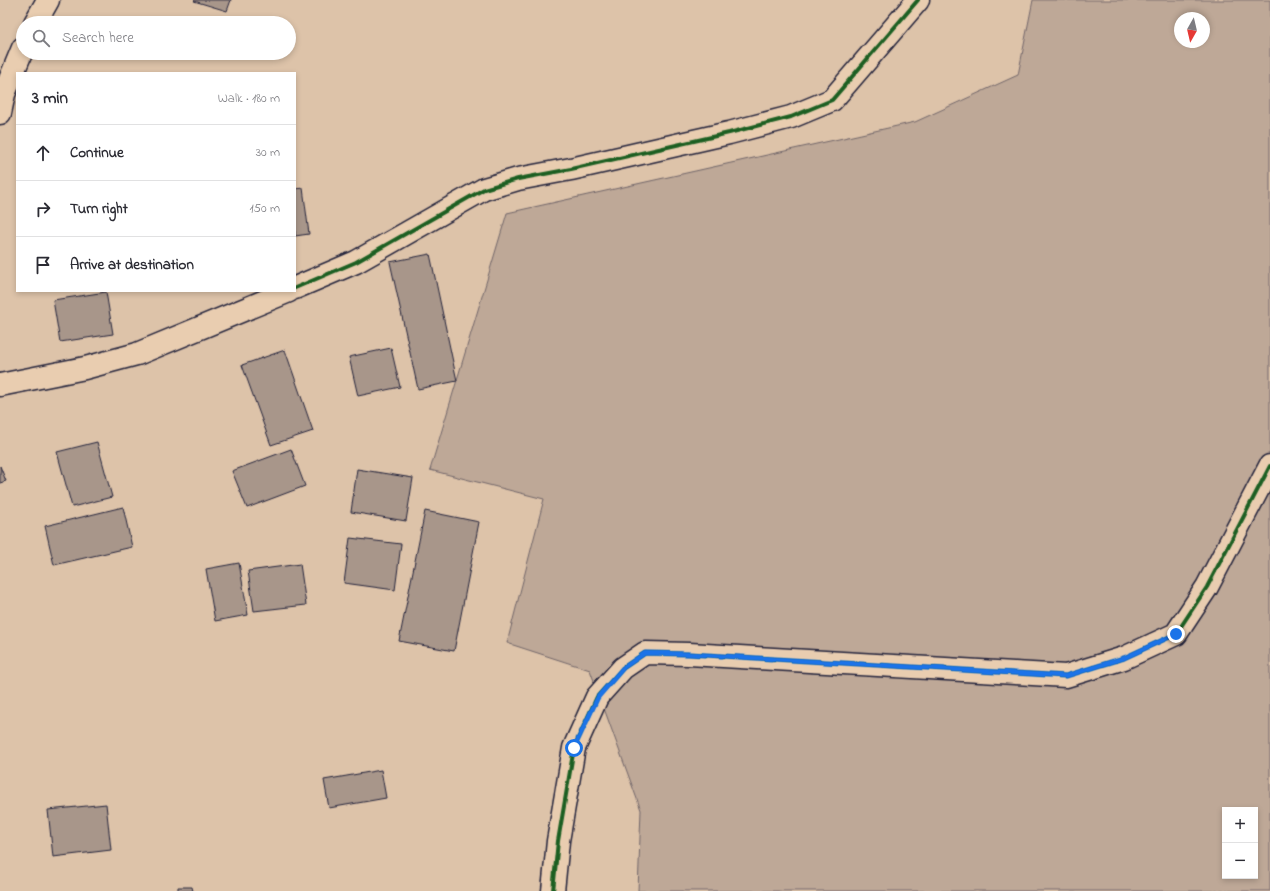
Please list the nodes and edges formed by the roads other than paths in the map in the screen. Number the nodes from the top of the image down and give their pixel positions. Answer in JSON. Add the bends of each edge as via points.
{"nodes":[{"id":1,"x":48,"y":0,"type":"edge"},
{"id":2,"x":918,"y":0,"type":"edge"},
{"id":3,"x":39,"y":16,"type":"edge"},
{"id":4,"x":18,"y":60,"type":"edge"},
{"id":5,"x":0,"y":113,"type":"edge"},
{"id":6,"x":296,"y":288,"type":"edge"},
{"id":7,"x":287,"y":292,"type":"edge"},
{"id":8,"x":0,"y":385,"type":"edge"},
{"id":9,"x":1270,"y":466,"type":"edge"},
{"id":10,"x":553,"y":891,"type":"edge"}],
"edges":[{"from":1,"to":3,"type":"street"},
{"from":2,"to":6,"type":"street","via":[[832,100],[791,117],[729,133],[518,179],[484,189],[356,262]]},
{"from":4,"to":5,"type":"street","via":[[4,94]]},
{"from":7,"to":8,"type":"street","via":[[137,354],[85,368]]},
{"from":9,"to":10,"type":"street","via":[[1207,587],[1176,634],[1124,658],[1066,676],[645,653],[623,668],[598,697],[574,748],[558,841]]}]}
